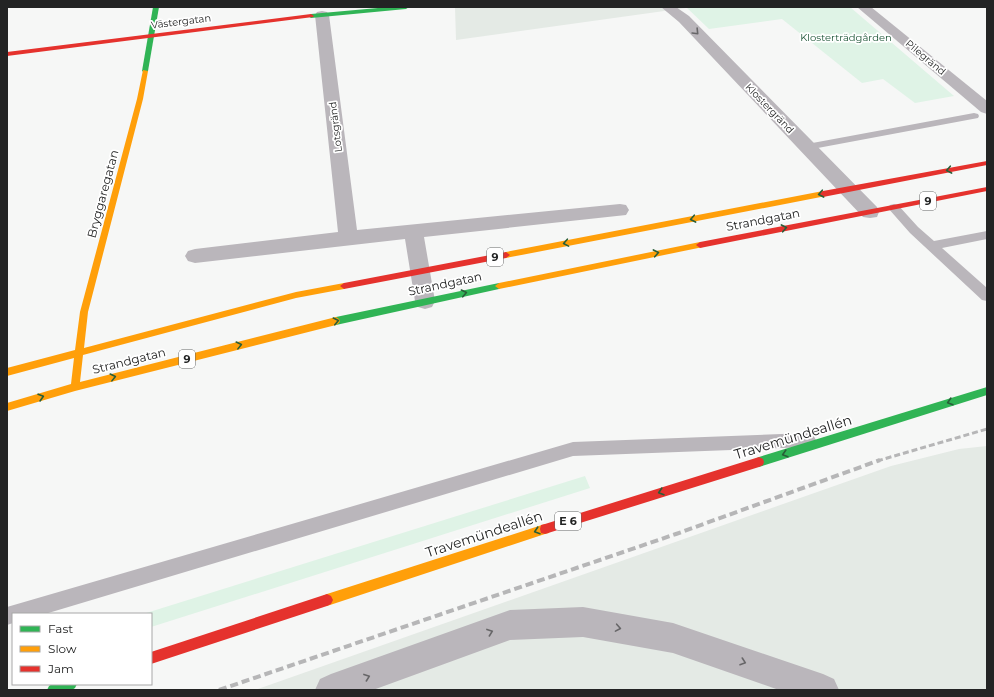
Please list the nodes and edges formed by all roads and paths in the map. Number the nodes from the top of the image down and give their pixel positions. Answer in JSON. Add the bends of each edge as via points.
{"nodes":[{"id":1,"x":156,"y":7,"type":"edge"},
{"id":2,"x":406,"y":7,"type":"edge"},
{"id":3,"x":666,"y":7,"type":"edge"},
{"id":4,"x":863,"y":7,"type":"edge"},
{"id":5,"x":322,"y":15,"type":"junction"},
{"id":6,"x":151,"y":36,"type":"junction"},
{"id":7,"x":7,"y":54,"type":"edge"},
{"id":8,"x":987,"y":109,"type":"edge"},
{"id":9,"x":974,"y":116,"type":"dead end"},
{"id":10,"x":807,"y":147,"type":"junction"},
{"id":11,"x":987,"y":163,"type":"edge"},
{"id":12,"x":848,"y":189,"type":"junction"},
{"id":13,"x":987,"y":190,"type":"edge"},
{"id":14,"x":894,"y":208,"type":"junction"},
{"id":15,"x":620,"y":210,"type":"dead end"},
{"id":16,"x":870,"y":212,"type":"junction"},
{"id":17,"x":414,"y":232,"type":"junction"},
{"id":18,"x":987,"y":235,"type":"edge"},
{"id":19,"x":348,"y":238,"type":"junction"},
{"id":20,"x":932,"y":246,"type":"junction"},
{"id":21,"x":195,"y":256,"type":"dead end"},
{"id":22,"x":419,"y":270,"type":"junction"},
{"id":23,"x":987,"y":296,"type":"edge"},
{"id":24,"x":425,"y":300,"type":"junction"},
{"id":25,"x":80,"y":352,"type":"junction"},
{"id":26,"x":7,"y":372,"type":"edge"},
{"id":27,"x":75,"y":387,"type":"junction"},
{"id":28,"x":987,"y":391,"type":"edge"},
{"id":29,"x":7,"y":407,"type":"edge"},
{"id":30,"x":832,"y":439,"type":"junction"},
{"id":31,"x":17,"y":613,"type":"edge"},
{"id":32,"x":152,"y":658,"type":"edge"},
{"id":33,"x":68,"y":685,"type":"edge"},
{"id":34,"x":53,"y":690,"type":"edge"},
{"id":35,"x":331,"y":690,"type":"edge"},
{"id":36,"x":823,"y":690,"type":"edge"}],
"edges":[{"from":1,"to":6,"type":"main road","name":"Bryggaregatan"},
{"from":2,"to":5,"type":"main road","name":"Västergatan"},
{"from":3,"to":10,"type":"street","name":"Klostergränd","one_way":true,"via":[[684,19]]},
{"from":4,"to":8,"type":"street","name":"Pilegränd"},
{"from":5,"to":6,"type":"main road","name":"Västergatan"},
{"from":5,"to":19,"type":"street","name":"Lotsgränd"},
{"from":6,"to":7,"type":"main road","name":"Västergatan"},
{"from":6,"to":25,"type":"main road","name":"Bryggaregatan","via":[[140,99],[84,312]]},
{"from":9,"to":10,"type":"lane"},
{"from":10,"to":12,"type":"street","name":"Klostergränd"},
{"from":11,"to":12,"type":"main road","name":"Strandgatan","number":"9","one_way":true},
{"from":12,"to":16,"type":"street","name":"Klostergränd"},
{"from":12,"to":22,"type":"main road","name":"Strandgatan","number":"9","one_way":true},
{"from":13,"to":14,"type":"main road","name":"Strandgatan","number":"9"},
{"from":14,"to":16,"type":"main road","name":"Strandgatan","number":"9"},
{"from":14,"to":20,"type":"lane"},
{"from":15,"to":17,"type":"street"},
{"from":24,"to":16,"type":"main road","name":"Strandgatan","number":"9","one_way":true},
{"from":17,"to":19,"type":"street"},
{"from":17,"to":22,"type":"street"},
{"from":18,"to":20,"type":"lane"},
{"from":19,"to":21,"type":"street"},
{"from":20,"to":23,"type":"lane"},
{"from":22,"to":24,"type":"street"},
{"from":22,"to":25,"type":"main road","name":"Strandgatan","number":"9","via":[[296,295]]},
{"from":27,"to":24,"type":"main road","name":"Strandgatan","number":"9","one_way":true},
{"from":25,"to":26,"type":"main road","name":"Strandgatan","number":"9"},
{"from":25,"to":27,"type":"main road","name":"Bryggaregatan"},
{"from":29,"to":27,"type":"main road","name":"Strandgatan","number":"9","one_way":true},
{"from":28,"to":30,"type":"main road","name":"Travemündeallén","number":"E 6","one_way":true},
{"from":30,"to":31,"type":"lane","via":[[573,449]]},
{"from":30,"to":32,"type":"main road","name":"Travemündeallén","number":"E 6","one_way":true,"via":[[599,511]]},
{"from":33,"to":34,"type":"main road"},
{"from":35,"to":36,"type":"street","one_way":true,"via":[[510,625],[583,622],[672,638]]}]}
